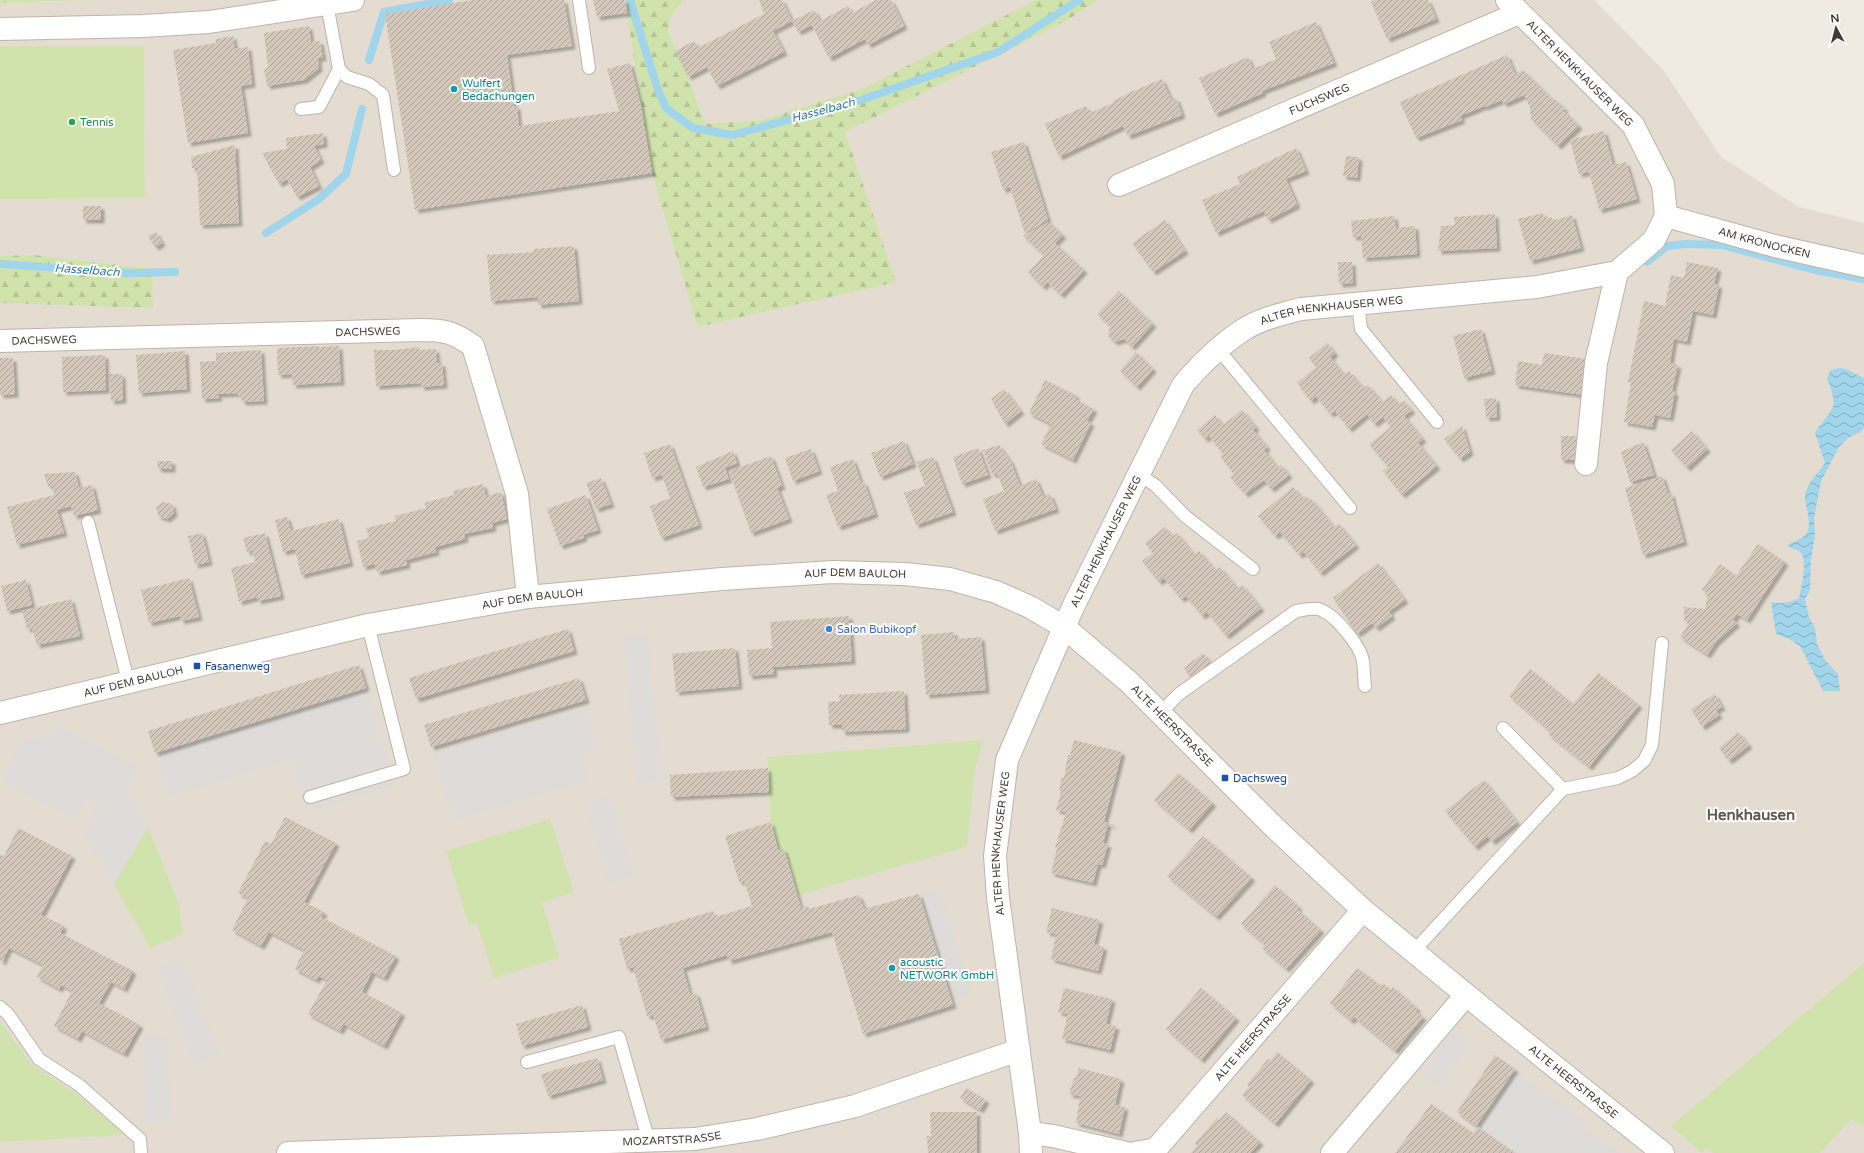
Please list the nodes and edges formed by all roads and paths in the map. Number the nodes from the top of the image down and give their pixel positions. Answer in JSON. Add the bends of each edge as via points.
{"nodes":[{"id":1,"x":353,"y":0,"type":"edge"},
{"id":2,"x":579,"y":0,"type":"edge"},
{"id":3,"x":327,"y":4,"type":"junction"},
{"id":4,"x":1513,"y":6,"type":"edge"},
{"id":5,"x":0,"y":29,"type":"edge"},
{"id":6,"x":589,"y":68,"type":"dead end"},
{"id":7,"x":339,"y":69,"type":"junction"},
{"id":8,"x":301,"y":109,"type":"dead end"},
{"id":9,"x":394,"y":170,"type":"dead end"},
{"id":10,"x":1119,"y":185,"type":"dead end"},
{"id":11,"x":1666,"y":216,"type":"junction"},
{"id":12,"x":1864,"y":266,"type":"edge"},
{"id":13,"x":1617,"y":272,"type":"junction"},
{"id":14,"x":1358,"y":303,"type":"junction"},
{"id":15,"x":0,"y":341,"type":"edge"},
{"id":16,"x":1218,"y":349,"type":"junction"},
{"id":17,"x":1437,"y":422,"type":"dead end"},
{"id":18,"x":1586,"y":464,"type":"dead end"},
{"id":19,"x":1139,"y":475,"type":"junction"},
{"id":20,"x":1350,"y":508,"type":"dead end"},
{"id":21,"x":88,"y":522,"type":"dead end"},
{"id":22,"x":1253,"y":569,"type":"dead end"},
{"id":23,"x":528,"y":597,"type":"junction"},
{"id":24,"x":368,"y":625,"type":"junction"},
{"id":25,"x":1064,"y":627,"type":"junction"},
{"id":26,"x":1662,"y":643,"type":"dead end"},
{"id":27,"x":128,"y":681,"type":"junction"},
{"id":28,"x":1365,"y":686,"type":"dead end"},
{"id":29,"x":0,"y":713,"type":"edge"},
{"id":30,"x":1160,"y":713,"type":"junction"},
{"id":31,"x":1503,"y":728,"type":"dead end"},
{"id":32,"x":1563,"y":789,"type":"junction"},
{"id":33,"x":310,"y":797,"type":"dead end"},
{"id":34,"x":1363,"y":910,"type":"junction"},
{"id":35,"x":1414,"y":951,"type":"junction"},
{"id":36,"x":1466,"y":995,"type":"junction"},
{"id":37,"x":0,"y":1007,"type":"edge"},
{"id":38,"x":1019,"y":1050,"type":"junction"},
{"id":39,"x":527,"y":1062,"type":"dead end"},
{"id":40,"x":649,"y":1142,"type":"junction"},
{"id":41,"x":1031,"y":1143,"type":"edge"},
{"id":42,"x":696,"y":1146,"type":"edge"},
{"id":43,"x":617,"y":1148,"type":"edge"},
{"id":44,"x":141,"y":1153,"type":"edge"},
{"id":45,"x":288,"y":1153,"type":"edge"},
{"id":46,"x":1126,"y":1153,"type":"edge"},
{"id":47,"x":1135,"y":1153,"type":"edge"},
{"id":48,"x":1332,"y":1153,"type":"edge"},
{"id":49,"x":1664,"y":1153,"type":"edge"}],
"edges":[{"from":1,"to":3,"type":"street"},
{"from":2,"to":6,"type":"lane"},
{"from":3,"to":5,"type":"street","via":[[209,22]]},
{"from":3,"to":7,"type":"lane"},
{"from":4,"to":10,"type":"street","name":"FUCHSWEG"},
{"from":4,"to":11,"type":"street","name":"ALTER HENKHAUSER WEG","via":[[1633,125],[1663,184]]},
{"from":7,"to":8,"type":"lane","via":[[319,107]]},
{"from":7,"to":9,"type":"lane","via":[[347,77],[369,84],[383,95]]},
{"from":11,"to":12,"type":"street","name":"AM KRONOCKEN","via":[[1775,246]]},
{"from":11,"to":13,"type":"street","via":[[1654,240]]},
{"from":13,"to":14,"type":"street","name":"ALTER HENKHAUSER WEG","via":[[1537,286]]},
{"from":13,"to":18,"type":"street","via":[[1596,363]]},
{"from":14,"to":16,"type":"street","name":"ALTER HENKHAUSER WEG","via":[[1301,309],[1270,318],[1243,330]]},
{"from":14,"to":17,"type":"lane","via":[[1361,329]]},
{"from":15,"to":23,"type":"street","name":"DACHSWEG","via":[[420,330],[442,330],[457,334],[473,346],[517,494]]},
{"from":16,"to":19,"type":"street","name":"ALTER HENKHAUSER WEG","via":[[1183,386]]},
{"from":16,"to":20,"type":"lane"},
{"from":19,"to":22,"type":"lane","via":[[1155,485],[1185,516]]},
{"from":19,"to":25,"type":"street","name":"ALTER HENKHAUSER WEG"},
{"from":21,"to":27,"type":"lane"},
{"from":23,"to":24,"type":"street","name":"AUF DEM BAULOH"},
{"from":23,"to":25,"type":"street","name":"AUF DEM BAULOH","via":[[722,579],[833,572],[905,574],[950,579],[996,592],[1030,606]]},
{"from":24,"to":27,"type":"street","name":"AUF DEM BAULOH"},
{"from":24,"to":33,"type":"lane","via":[[404,769]]},
{"from":25,"to":30,"type":"street","name":"ALTE HEERSTRASSE","via":[[1129,682]]},
{"from":25,"to":38,"type":"street","name":"ALTER HENKHAUSER WEG","via":[[1008,760],[999,813],[995,856],[998,898]]},
{"from":26,"to":32,"type":"lane","via":[[1652,745],[1644,761],[1618,778]]},
{"from":27,"to":29,"type":"street","name":"AUF DEM BAULOH"},
{"from":28,"to":30,"type":"lane","via":[[1363,660],[1358,649],[1327,613],[1308,609],[1296,611],[1179,694]]},
{"from":30,"to":34,"type":"street","name":"ALTE HEERSTRASSE","via":[[1275,828]]},
{"from":31,"to":32,"type":"lane"},
{"from":32,"to":35,"type":"lane"},
{"from":34,"to":35,"type":"street","name":"ALTE HEERSTRASSE"},
{"from":34,"to":47,"type":"street","name":"ALTE HEERSTRASSE","via":[[1156,1149]]},
{"from":35,"to":36,"type":"street","name":"ALTE HEERSTRASSE"},
{"from":36,"to":48,"type":"street"},
{"from":36,"to":49,"type":"street","name":"ALTE HEERSTRASSE"},
{"from":37,"to":44,"type":"lane","via":[[8,1014],[39,1058],[79,1085],[140,1139]]},
{"from":38,"to":41,"type":"street","name":"ALTER HENKHAUSER WEG"},
{"from":38,"to":42,"type":"street","name":"MOZARTSTRASSE","via":[[856,1106]]},
{"from":39,"to":40,"type":"lane","via":[[619,1037]]},
{"from":40,"to":42,"type":"street","name":"MOZARTSTRASSE"},
{"from":40,"to":43,"type":"street","name":"MOZARTSTRASSE"},
{"from":41,"to":46,"type":"street","via":[[1053,1136]]},
{"from":43,"to":45,"type":"street","name":"MOZARTSTRASSE"}]}
